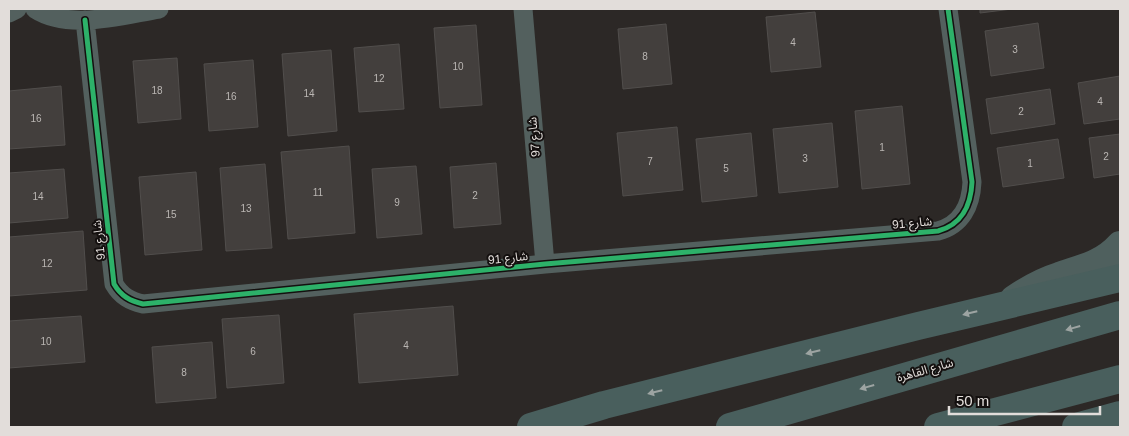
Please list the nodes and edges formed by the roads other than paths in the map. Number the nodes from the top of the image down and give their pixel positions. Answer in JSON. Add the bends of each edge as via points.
{"nodes":[{"id":1,"x":17,"y":9,"type":"edge"},
{"id":2,"x":35,"y":9,"type":"edge"},
{"id":3,"x":159,"y":9,"type":"edge"},
{"id":4,"x":523,"y":9,"type":"edge"},
{"id":5,"x":948,"y":9,"type":"edge"},
{"id":6,"x":9,"y":13,"type":"edge"},
{"id":7,"x":85,"y":20,"type":"junction"},
{"id":8,"x":1120,"y":245,"type":"edge"},
{"id":9,"x":1109,"y":261,"type":"edge"},
{"id":10,"x":545,"y":264,"type":"junction"},
{"id":11,"x":1120,"y":278,"type":"edge"},
{"id":12,"x":1004,"y":305,"type":"junction"},
{"id":13,"x":1120,"y":315,"type":"edge"},
{"id":14,"x":1120,"y":378,"type":"edge"},
{"id":15,"x":1120,"y":415,"type":"edge"},
{"id":16,"x":531,"y":427,"type":"edge"},
{"id":17,"x":730,"y":427,"type":"edge"},
{"id":18,"x":938,"y":427,"type":"edge"},
{"id":19,"x":1076,"y":427,"type":"edge"}],
"edges":[{"from":1,"to":6,"type":"street"},
{"from":2,"to":7,"type":"street","via":[[56,18]]},
{"from":3,"to":7,"type":"street"},
{"from":4,"to":10,"type":"street","name":"شارع 97"},
{"from":5,"to":10,"type":"street","name":"شارع 91","via":[[972,182],[965,212],[954,224],[938,231]]},
{"from":7,"to":10,"type":"street","name":"شارع 91","via":[[113,279],[116,288],[128,298],[152,304]]},
{"from":8,"to":9,"type":"street"},
{"from":9,"to":12,"type":"street","via":[[1049,280]]},
{"from":11,"to":12,"type":"main road"},
{"from":12,"to":16,"type":"main road","one_way":true,"via":[[604,405]]},
{"from":13,"to":17,"type":"main road","name":"شارع القاهرة","one_way":true},
{"from":14,"to":18,"type":"main road"},
{"from":15,"to":19,"type":"main road"}]}
